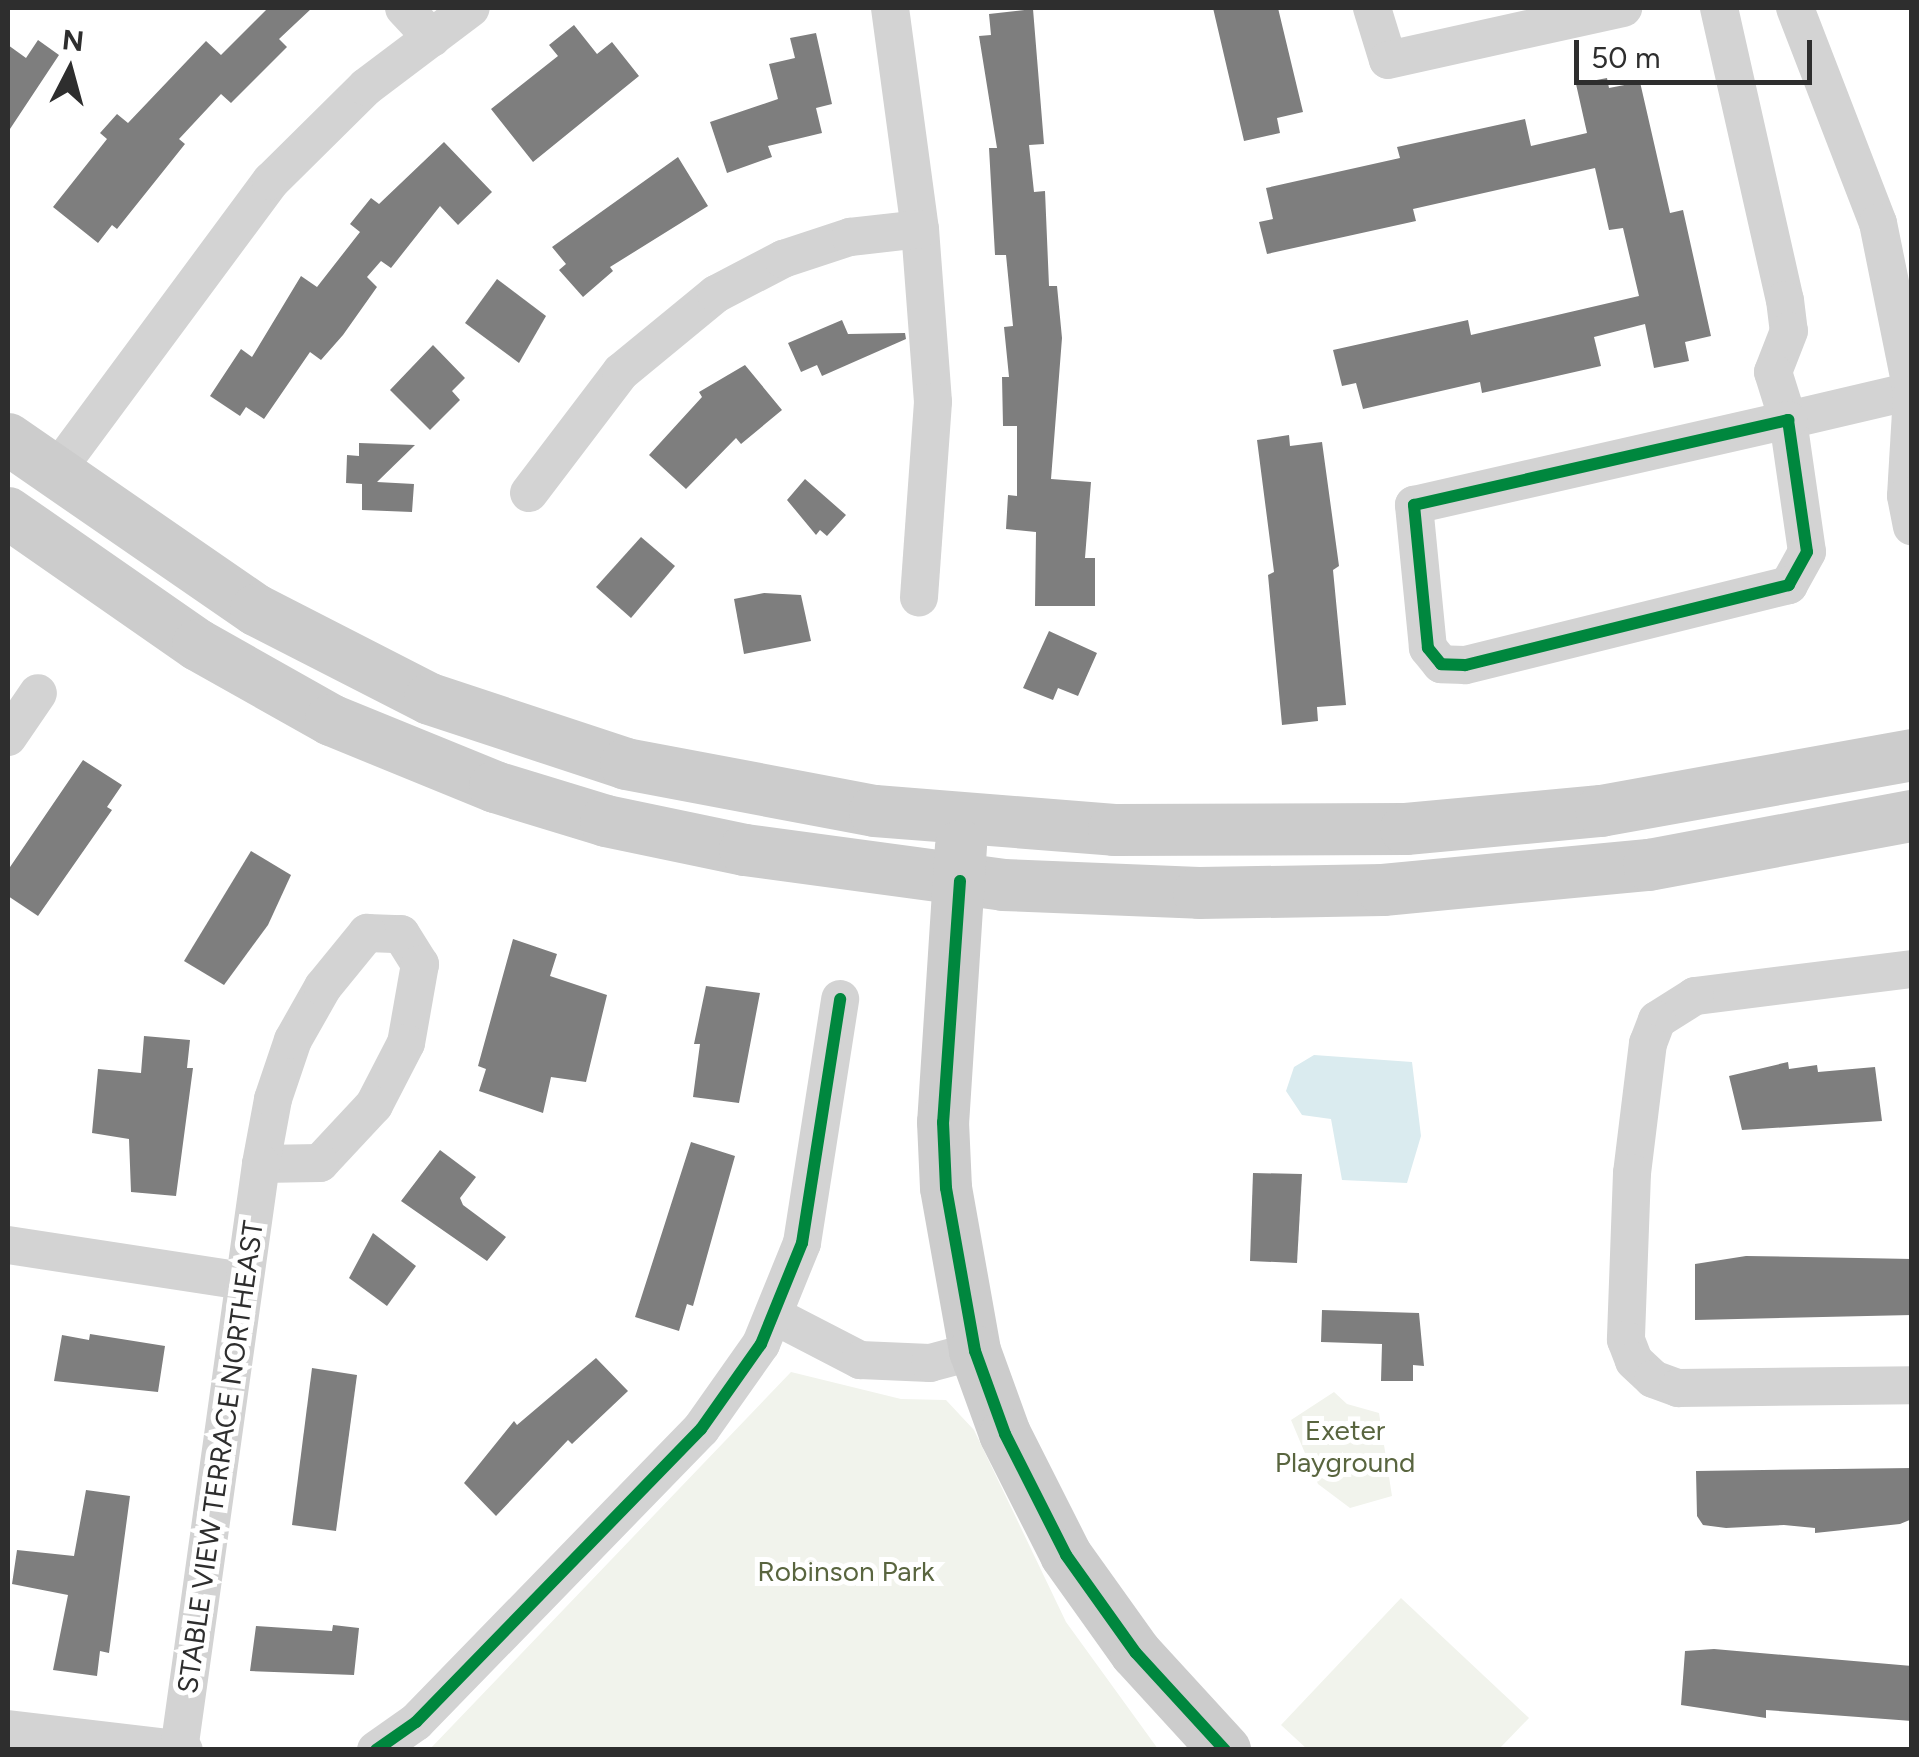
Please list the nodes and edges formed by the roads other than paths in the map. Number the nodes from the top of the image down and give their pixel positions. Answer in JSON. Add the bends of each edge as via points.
{"nodes":[{"id":1,"x":404,"y":8,"type":"edge"},
{"id":2,"x":471,"y":8,"type":"edge"},
{"id":3,"x":890,"y":8,"type":"edge"},
{"id":4,"x":1372,"y":8,"type":"edge"},
{"id":5,"x":1623,"y":8,"type":"edge"},
{"id":6,"x":1719,"y":8,"type":"edge"},
{"id":7,"x":1795,"y":8,"type":"edge"},
{"id":8,"x":432,"y":38,"type":"junction"},
{"id":9,"x":1895,"y":218,"type":"edge"},
{"id":10,"x":920,"y":228,"type":"junction"},
{"id":11,"x":1912,"y":392,"type":"edge"},
{"id":12,"x":1788,"y":420,"type":"junction"},
{"id":13,"x":8,"y":438,"type":"edge"},
{"id":14,"x":54,"y":474,"type":"junction"},
{"id":15,"x":529,"y":494,"type":"dead end"},
{"id":16,"x":12,"y":525,"type":"edge"},
{"id":17,"x":1912,"y":526,"type":"edge"},
{"id":18,"x":919,"y":598,"type":"dead end"},
{"id":19,"x":38,"y":693,"type":"dead end"},
{"id":20,"x":8,"y":737,"type":"edge"},
{"id":21,"x":1912,"y":755,"type":"edge"},
{"id":22,"x":1912,"y":816,"type":"edge"},
{"id":23,"x":963,"y":819,"type":"junction"},
{"id":24,"x":960,"y":880,"type":"junction"},
{"id":25,"x":1912,"y":969,"type":"edge"},
{"id":26,"x":840,"y":999,"type":"dead end"},
{"id":27,"x":261,"y":1164,"type":"junction"},
{"id":28,"x":8,"y":1245,"type":"edge"},
{"id":29,"x":243,"y":1281,"type":"junction"},
{"id":30,"x":776,"y":1316,"type":"junction"},
{"id":31,"x":975,"y":1351,"type":"junction"},
{"id":32,"x":1912,"y":1384,"type":"edge"},
{"id":33,"x":8,"y":1729,"type":"edge"},
{"id":34,"x":180,"y":1749,"type":"edge"},
{"id":35,"x":376,"y":1750,"type":"edge"},
{"id":36,"x":1226,"y":1750,"type":"edge"}],
"edges":[{"from":1,"to":8,"type":"street"},
{"from":2,"to":8,"type":"street"},
{"from":3,"to":10,"type":"street"},
{"from":4,"to":5,"type":"street","via":[[1388,60]]},
{"from":6,"to":12,"type":"street","via":[[1785,300],[1788,331],[1773,372]]},
{"from":7,"to":9,"type":"street"},
{"from":8,"to":14,"type":"street","via":[[366,87],[270,182]]},
{"from":9,"to":11,"type":"street"},
{"from":10,"to":15,"type":"street","via":[[850,236],[784,258],[716,294],[654,338],[621,372]]},
{"from":10,"to":18,"type":"street","via":[[933,402]]},
{"from":11,"to":12,"type":"street"},
{"from":11,"to":17,"type":"street","via":[[1906,496]]},
{"from":12,"to":12,"type":"street","via":[[1414,505],[1428,648],[1440,664],[1465,665],[1789,585],[1807,552]]},
{"from":13,"to":14,"type":"main road"},
{"from":14,"to":16,"type":"main road"},
{"from":14,"to":23,"type":"main road","via":[[256,610],[368,670],[509,730],[738,788]]},
{"from":16,"to":24,"type":"main road","via":[[254,679],[405,753],[606,821]]},
{"from":19,"to":20,"type":"street"},
{"from":21,"to":23,"type":"main road","via":[[1600,811],[1406,829],[1239,834]]},
{"from":22,"to":24,"type":"main road","via":[[1650,866],[1383,890],[1199,893]]},
{"from":23,"to":24,"type":"main road"},
{"from":24,"to":31,"type":"main road","via":[[943,1122],[946,1188]]},
{"from":25,"to":32,"type":"street","via":[[1695,996],[1657,1020],[1648,1043],[1632,1173],[1626,1340],[1634,1361],[1652,1378],[1678,1388]]},
{"from":26,"to":30,"type":"street","via":[[806,1226]]},
{"from":27,"to":27,"type":"street","name":"STABLE VIEW TERRACE NORTHEAST","via":[[288,1055],[324,987],[366,933],[402,934],[420,964],[406,1043],[374,1105],[320,1163]]},
{"from":27,"to":29,"type":"street","name":"STABLE VIEW TERRACE NORTHEAST"},
{"from":28,"to":29,"type":"street"},
{"from":29,"to":34,"type":"street","name":"STABLE VIEW TERRACE NORTHEAST"},
{"from":30,"to":31,"type":"street","via":[[860,1360],[930,1363]]},
{"from":30,"to":35,"type":"street","via":[[701,1429],[416,1722]]},
{"from":31,"to":36,"type":"main road","via":[[1005,1434],[1066,1555],[1136,1653]]},
{"from":33,"to":34,"type":"street"}]}
